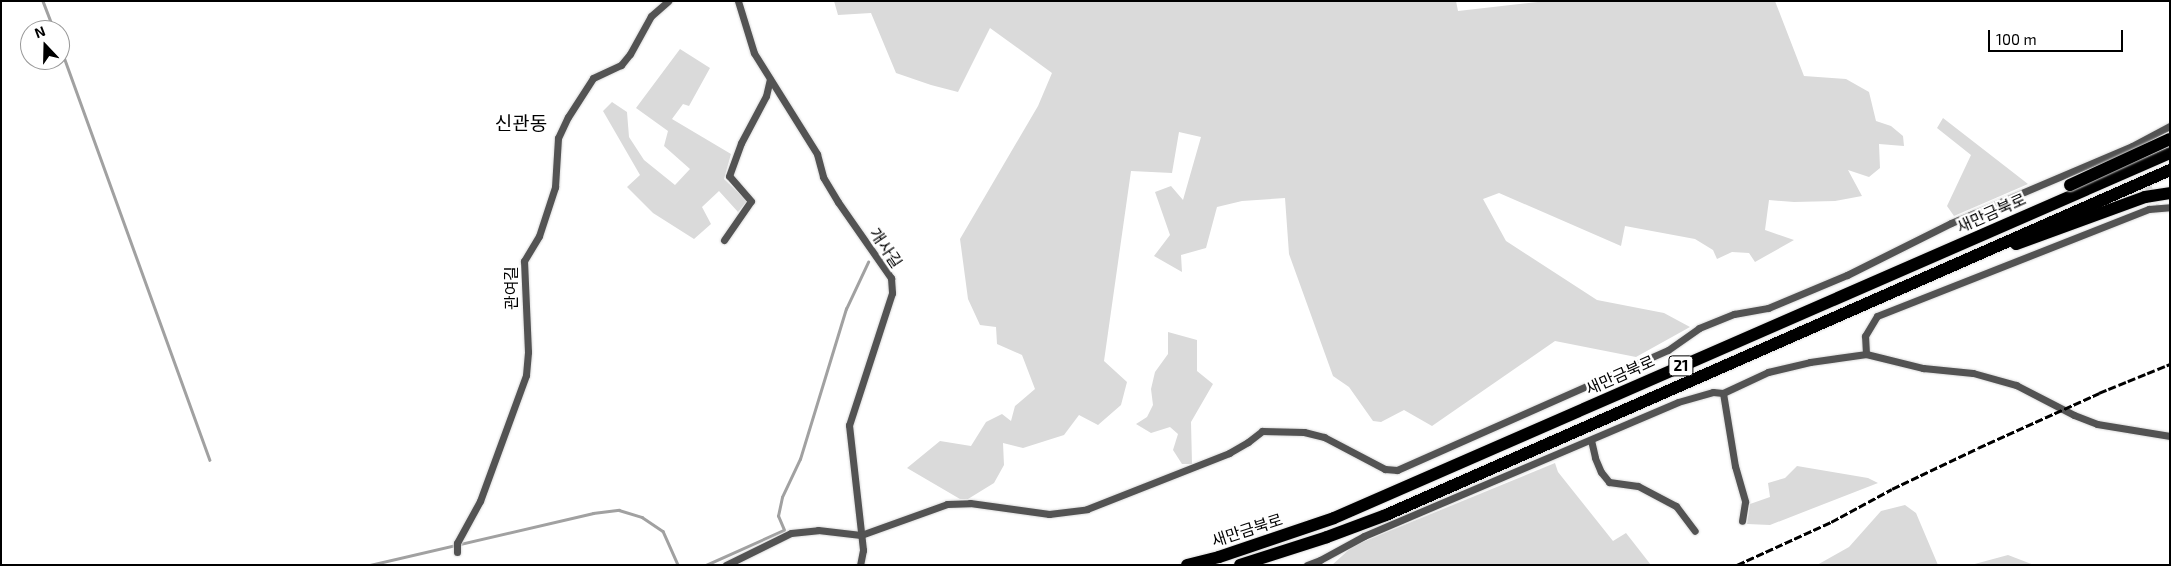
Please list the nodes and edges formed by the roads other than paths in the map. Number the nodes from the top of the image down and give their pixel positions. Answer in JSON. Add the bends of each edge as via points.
{"nodes":[{"id":1,"x":668,"y":1,"type":"edge"},
{"id":2,"x":738,"y":1,"type":"edge"},
{"id":3,"x":770,"y":79,"type":"junction"},
{"id":4,"x":2170,"y":126,"type":"edge"},
{"id":5,"x":2170,"y":139,"type":"edge"},
{"id":6,"x":2170,"y":153,"type":"edge"},
{"id":7,"x":2170,"y":170,"type":"edge"},
{"id":8,"x":2170,"y":193,"type":"edge"},
{"id":9,"x":2170,"y":207,"type":"edge"},
{"id":10,"x":2013,"y":221,"type":"junction"},
{"id":11,"x":724,"y":240,"type":"dead end"},
{"id":12,"x":1980,"y":252,"type":"junction"},
{"id":13,"x":1866,"y":354,"type":"junction"},
{"id":14,"x":1723,"y":392,"type":"junction"},
{"id":15,"x":2170,"y":436,"type":"edge"},
{"id":16,"x":1592,"y":440,"type":"junction"},
{"id":17,"x":1742,"y":521,"type":"dead end"},
{"id":18,"x":1694,"y":531,"type":"dead end"},
{"id":19,"x":861,"y":535,"type":"junction"},
{"id":20,"x":457,"y":548,"type":"dead end"},
{"id":21,"x":726,"y":565,"type":"edge"},
{"id":22,"x":860,"y":565,"type":"edge"},
{"id":23,"x":1187,"y":565,"type":"edge"},
{"id":24,"x":1240,"y":565,"type":"edge"},
{"id":25,"x":1307,"y":565,"type":"edge"}],
"edges":[{"from":1,"to":20,"type":"street","name":"관여길","via":[[652,16],[621,65],[593,78],[558,138],[555,187],[538,236],[524,261],[526,375],[480,501]]},
{"from":2,"to":3,"type":"street","name":"개사길","via":[[754,53]]},
{"from":3,"to":11,"type":"street","via":[[766,96],[729,176],[751,201]]},
{"from":3,"to":19,"type":"street","name":"개사길","via":[[817,154],[822,177],[891,278],[892,293],[849,425]]},
{"from":4,"to":19,"type":"street","via":[[2132,146],[1951,223],[1846,275],[1768,308],[1734,314],[1699,328],[1668,350],[1396,470],[1385,469],[1324,437],[1304,432],[1262,431],[1230,452],[1087,509],[1049,514],[947,504]]},
{"from":5,"to":10,"type":"highway","bridge":true,"via":[[2070,185]]},
{"from":6,"to":10,"type":"highway","name":"새만금북로","number":"21"},
{"from":7,"to":12,"type":"highway","name":"새만금북로","number":"21"},
{"from":8,"to":12,"type":"highway","via":[[2145,197],[2022,243]]},
{"from":9,"to":13,"type":"street","via":[[2150,209],[1877,316],[1865,336]]},
{"from":10,"to":23,"type":"highway","name":"새만금북로","number":"21","via":[[1334,518]]},
{"from":12,"to":24,"type":"highway","name":"새만금북로","number":"21","via":[[1386,514]]},
{"from":13,"to":14,"type":"street","via":[[1768,372]]},
{"from":13,"to":15,"type":"street","via":[[1923,368],[1973,373],[2016,385],[2097,424]]},
{"from":14,"to":16,"type":"street","via":[[1678,402]]},
{"from":14,"to":17,"type":"street","via":[[1735,466],[1745,502]]},
{"from":16,"to":18,"type":"street","via":[[1595,458],[1609,482],[1638,486],[1676,506]]},
{"from":16,"to":25,"type":"street","via":[[1364,536]]},
{"from":19,"to":21,"type":"street","via":[[818,530],[790,533]]},
{"from":19,"to":22,"type":"street","name":"개사길"}]}
